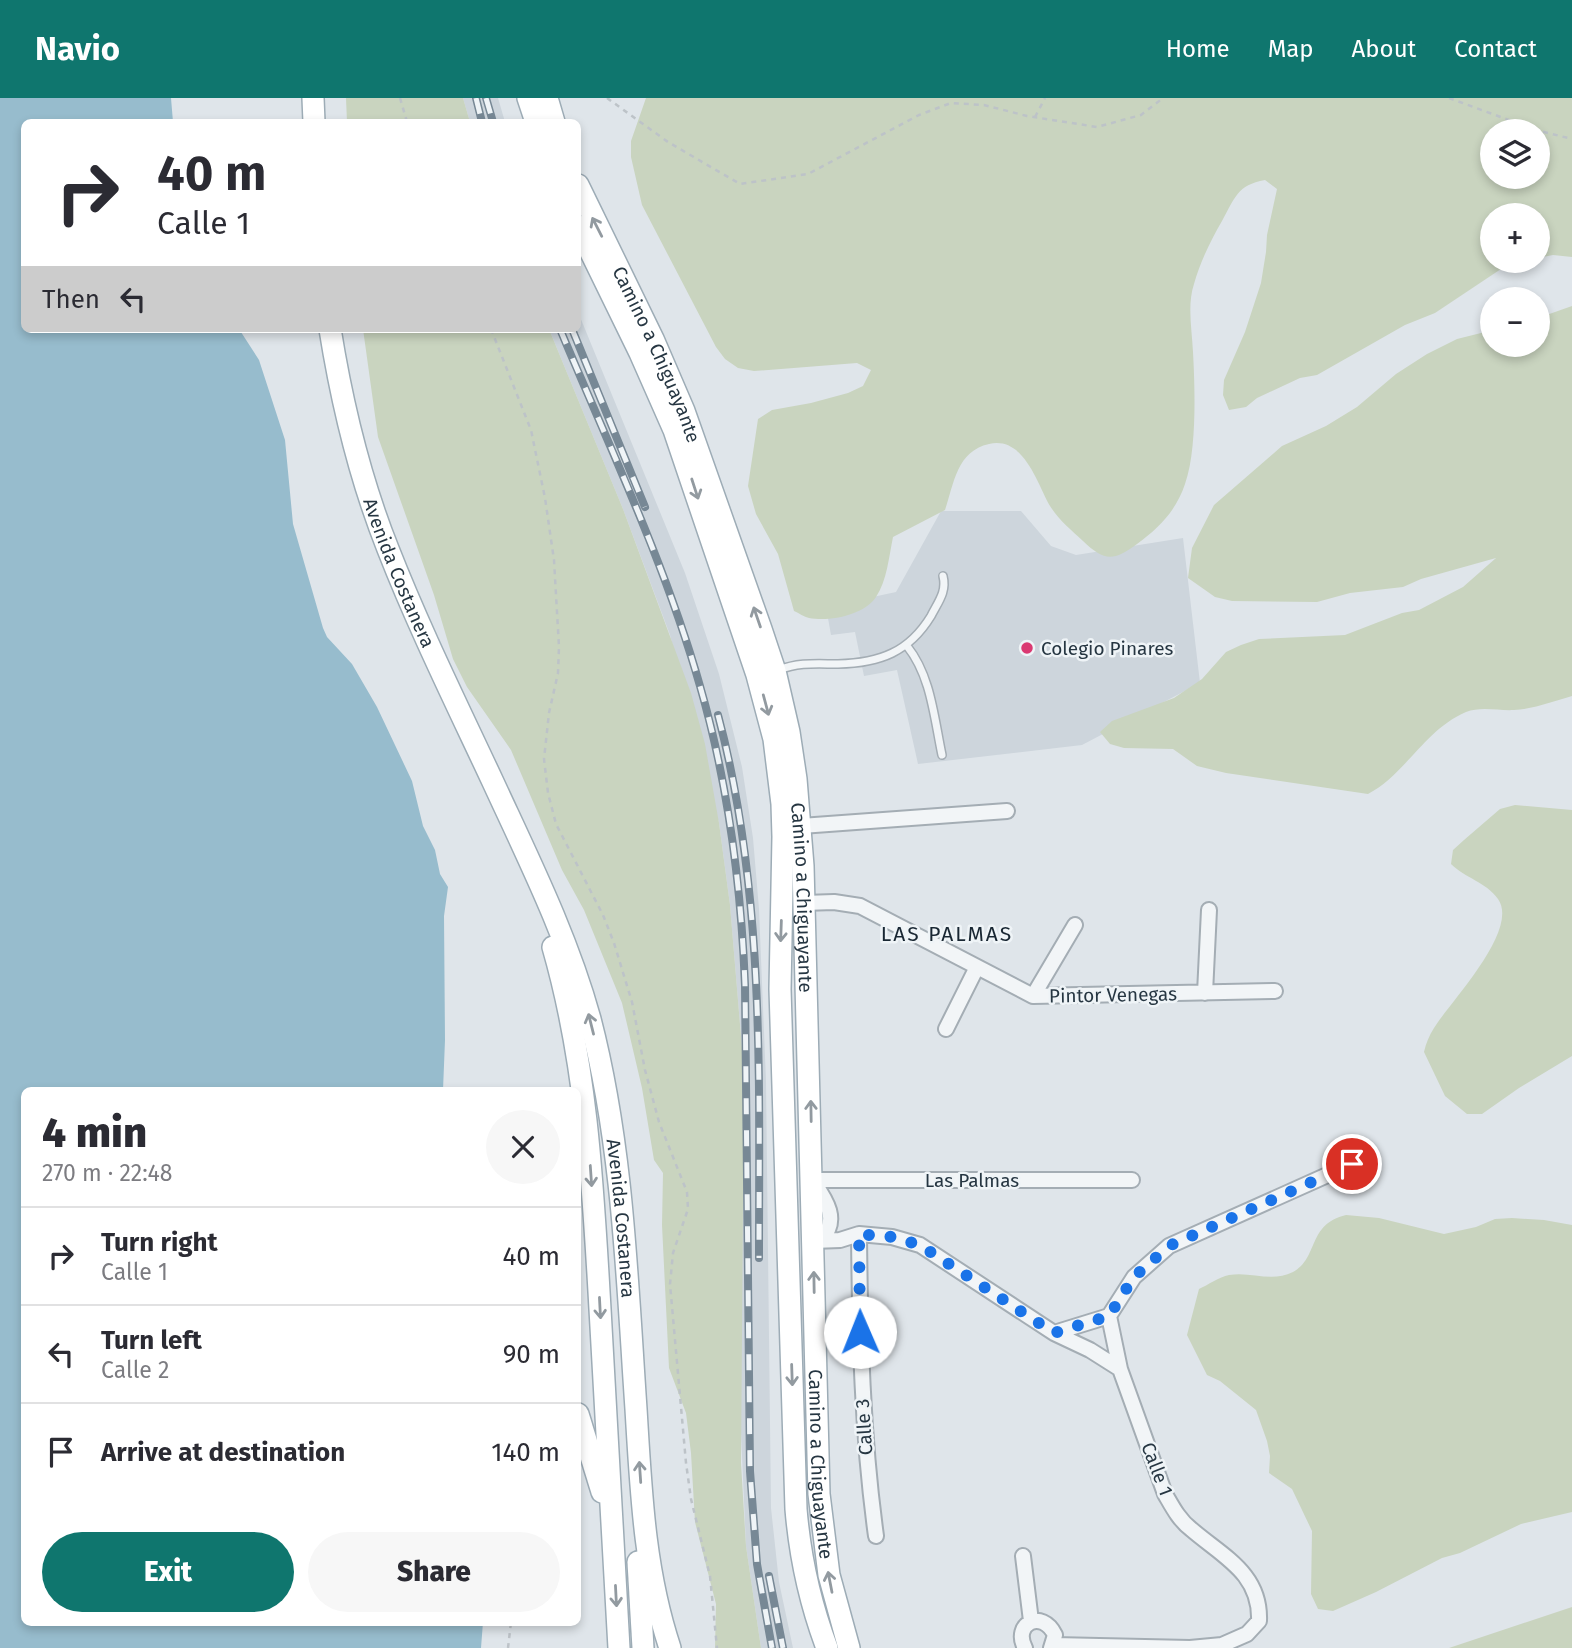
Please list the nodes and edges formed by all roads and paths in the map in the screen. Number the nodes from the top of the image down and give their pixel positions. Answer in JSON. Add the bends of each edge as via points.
{"nodes":[{"id":1,"x":313,"y":98,"type":"edge"},
{"id":2,"x":400,"y":98,"type":"edge"},
{"id":3,"x":528,"y":98,"type":"edge"},
{"id":4,"x":547,"y":98,"type":"edge"},
{"id":5,"x":607,"y":98,"type":"edge"},
{"id":6,"x":1045,"y":98,"type":"edge"},
{"id":7,"x":1163,"y":98,"type":"edge"},
{"id":8,"x":1449,"y":98,"type":"edge"},
{"id":9,"x":1035,"y":117,"type":"junction"},
{"id":10,"x":314,"y":119,"type":"edge"},
{"id":11,"x":406,"y":119,"type":"edge"},
{"id":12,"x":535,"y":119,"type":"edge"},
{"id":13,"x":553,"y":119,"type":"edge"},
{"id":14,"x":1572,"y":139,"type":"edge"},
{"id":15,"x":581,"y":191,"type":"edge"},
{"id":16,"x":581,"y":232,"type":"edge"},
{"id":17,"x":331,"y":333,"type":"edge"},
{"id":18,"x":493,"y":333,"type":"edge"},
{"id":19,"x":943,"y":576,"type":"dead end"},
{"id":20,"x":906,"y":646,"type":"junction"},
{"id":21,"x":775,"y":671,"type":"junction"},
{"id":22,"x":942,"y":755,"type":"dead end"},
{"id":23,"x":503,"y":803,"type":"junction"},
{"id":24,"x":1007,"y":811,"type":"dead end"},
{"id":25,"x":801,"y":826,"type":"junction"},
{"id":26,"x":804,"y":903,"type":"junction"},
{"id":27,"x":1209,"y":910,"type":"dead end"},
{"id":28,"x":1075,"y":925,"type":"dead end"},
{"id":29,"x":977,"y":967,"type":"junction"},
{"id":30,"x":1275,"y":991,"type":"dead end"},
{"id":31,"x":1205,"y":993,"type":"junction"},
{"id":32,"x":1033,"y":996,"type":"junction"},
{"id":33,"x":946,"y":1029,"type":"dead end"},
{"id":34,"x":1352,"y":1164,"type":"dead end"},
{"id":35,"x":812,"y":1180,"type":"junction"},
{"id":36,"x":1132,"y":1180,"type":"dead end"},
{"id":37,"x":787,"y":1209,"type":"junction"},
{"id":38,"x":831,"y":1223,"type":"junction"},
{"id":39,"x":859,"y":1234,"type":"junction"},
{"id":40,"x":587,"y":1240,"type":"edge"},
{"id":41,"x":817,"y":1240,"type":"junction"},
{"id":42,"x":627,"y":1257,"type":"junction"},
{"id":43,"x":1109,"y":1316,"type":"junction"},
{"id":44,"x":1054,"y":1333,"type":"junction"},
{"id":45,"x":1120,"y":1369,"type":"junction"},
{"id":46,"x":581,"y":1424,"type":"edge"},
{"id":47,"x":643,"y":1511,"type":"junction"},
{"id":48,"x":876,"y":1536,"type":"dead end"},
{"id":49,"x":613,"y":1544,"type":"junction"},
{"id":50,"x":801,"y":1553,"type":"junction"},
{"id":51,"x":1024,"y":1556,"type":"dead end"},
{"id":52,"x":1031,"y":1621,"type":"junction"},
{"id":53,"x":510,"y":1626,"type":"edge"},
{"id":54,"x":1052,"y":1646,"type":"edge"},
{"id":55,"x":508,"y":1648,"type":"edge"},
{"id":56,"x":619,"y":1648,"type":"edge"},
{"id":57,"x":643,"y":1648,"type":"edge"},
{"id":58,"x":670,"y":1648,"type":"edge"},
{"id":59,"x":717,"y":1648,"type":"edge"},
{"id":60,"x":816,"y":1648,"type":"edge"},
{"id":61,"x":827,"y":1648,"type":"edge"},
{"id":62,"x":849,"y":1648,"type":"edge"},
{"id":63,"x":1025,"y":1648,"type":"edge"}],
"edges":[{"from":1,"to":10,"type":"main road"},
{"from":2,"to":11,"type":"path"},
{"from":3,"to":12,"type":"main road"},
{"from":4,"to":13,"type":"main road"},
{"from":5,"to":9,"type":"path","via":[[668,142],[740,184],[808,174],[951,103]]},
{"from":6,"to":9,"type":"path"},
{"from":7,"to":9,"type":"path","via":[[1141,115],[1097,127]]},
{"from":8,"to":14,"type":"path"},
{"from":21,"to":15,"type":"main road","name":"Camino a Chiguayante","one_way":true,"via":[[684,411]]},
{"from":16,"to":37,"type":"main road","name":"Camino a Chiguayante","one_way":true,"via":[[674,430],[771,728],[782,804],[780,989]]},
{"from":17,"to":23,"type":"main road","name":"Avenida Costanera","via":[[356,450],[387,547]]},
{"from":18,"to":59,"type":"path","via":[[531,430],[554,560],[559,647],[544,759],[548,793],[556,824],[614,943],[656,1114],[687,1192],[688,1209],[673,1253],[670,1283],[686,1463],[710,1576]]},
{"from":19,"to":20,"type":"lane","via":[[943,595],[922,631]]},
{"from":20,"to":21,"type":"lane","via":[[860,662],[804,663]]},
{"from":20,"to":22,"type":"lane","via":[[927,683]]},
{"from":21,"to":25,"type":"main road","name":"Camino a Chiguayante","via":[[789,732]]},
{"from":23,"to":40,"type":"main road","name":"Avenida Costanera","one_way":true,"via":[[540,904],[570,1018],[583,1087]]},
{"from":42,"to":23,"type":"main road","name":"Avenida Costanera","one_way":true,"via":[[614,1139],[589,1016],[550,903]]},
{"from":24,"to":25,"type":"street"},
{"from":25,"to":26,"type":"main road","name":"Camino a Chiguayante"},
{"from":26,"to":29,"type":"street","name":"Pintor Venegas","via":[[860,906]]},
{"from":35,"to":26,"type":"main road","name":"Camino a Chiguayante","one_way":true},
{"from":27,"to":31,"type":"street"},
{"from":28,"to":32,"type":"street"},
{"from":29,"to":32,"type":"street","name":"Pintor Venegas"},
{"from":29,"to":33,"type":"street"},
{"from":30,"to":31,"type":"street","name":"Pintor Venegas"},
{"from":31,"to":32,"type":"street","name":"Pintor Venegas"},
{"from":34,"to":43,"type":"street","via":[[1169,1246],[1134,1277]]},
{"from":35,"to":36,"type":"street","name":"Las Palmas"},
{"from":35,"to":38,"type":"street","via":[[828,1207]]},
{"from":35,"to":41,"type":"main road","name":"Camino a Chiguayante"},
{"from":37,"to":41,"type":"main road","via":[[800,1228]]},
{"from":37,"to":50,"type":"main road","name":"Camino a Chiguayante","one_way":true},
{"from":38,"to":39,"type":"street"},
{"from":38,"to":41,"type":"street"},
{"from":39,"to":41,"type":"street"},
{"from":39,"to":44,"type":"street","via":[[920,1245]]},
{"from":39,"to":48,"type":"street","name":"Calle 3","via":[[861,1383]]},
{"from":40,"to":42,"type":"main road","via":[[611,1244]]},
{"from":40,"to":49,"type":"main road","name":"Avenida Costanera","one_way":true},
{"from":62,"to":41,"type":"main road","name":"Camino a Chiguayante","one_way":true,"via":[[832,1592],[821,1518]]},
{"from":47,"to":42,"type":"main road","name":"Avenida Costanera","one_way":true},
{"from":43,"to":44,"type":"street"},
{"from":43,"to":45,"type":"street"},
{"from":44,"to":45,"type":"street"},
{"from":45,"to":54,"type":"street","name":"Calle 1","via":[[1175,1513],[1233,1561],[1249,1581],[1260,1608],[1259,1621],[1247,1634],[1223,1645]]},
{"from":46,"to":49,"type":"main road"},
{"from":47,"to":57,"type":"main road","via":[[638,1556]]},
{"from":47,"to":58,"type":"main road","name":"Avenida Costanera","via":[[650,1566]]},
{"from":49,"to":56,"type":"main road","name":"Avenida Costanera","one_way":true},
{"from":50,"to":60,"type":"main road"},
{"from":50,"to":61,"type":"main road","name":"Camino a Chiguayante"},
{"from":51,"to":52,"type":"street"},
{"from":52,"to":54,"type":"street","name":"Calle 1","via":[[1051,1625],[1055,1634]]},
{"from":52,"to":63,"type":"street","via":[[1021,1634]]},
{"from":53,"to":55,"type":"path"}]}
